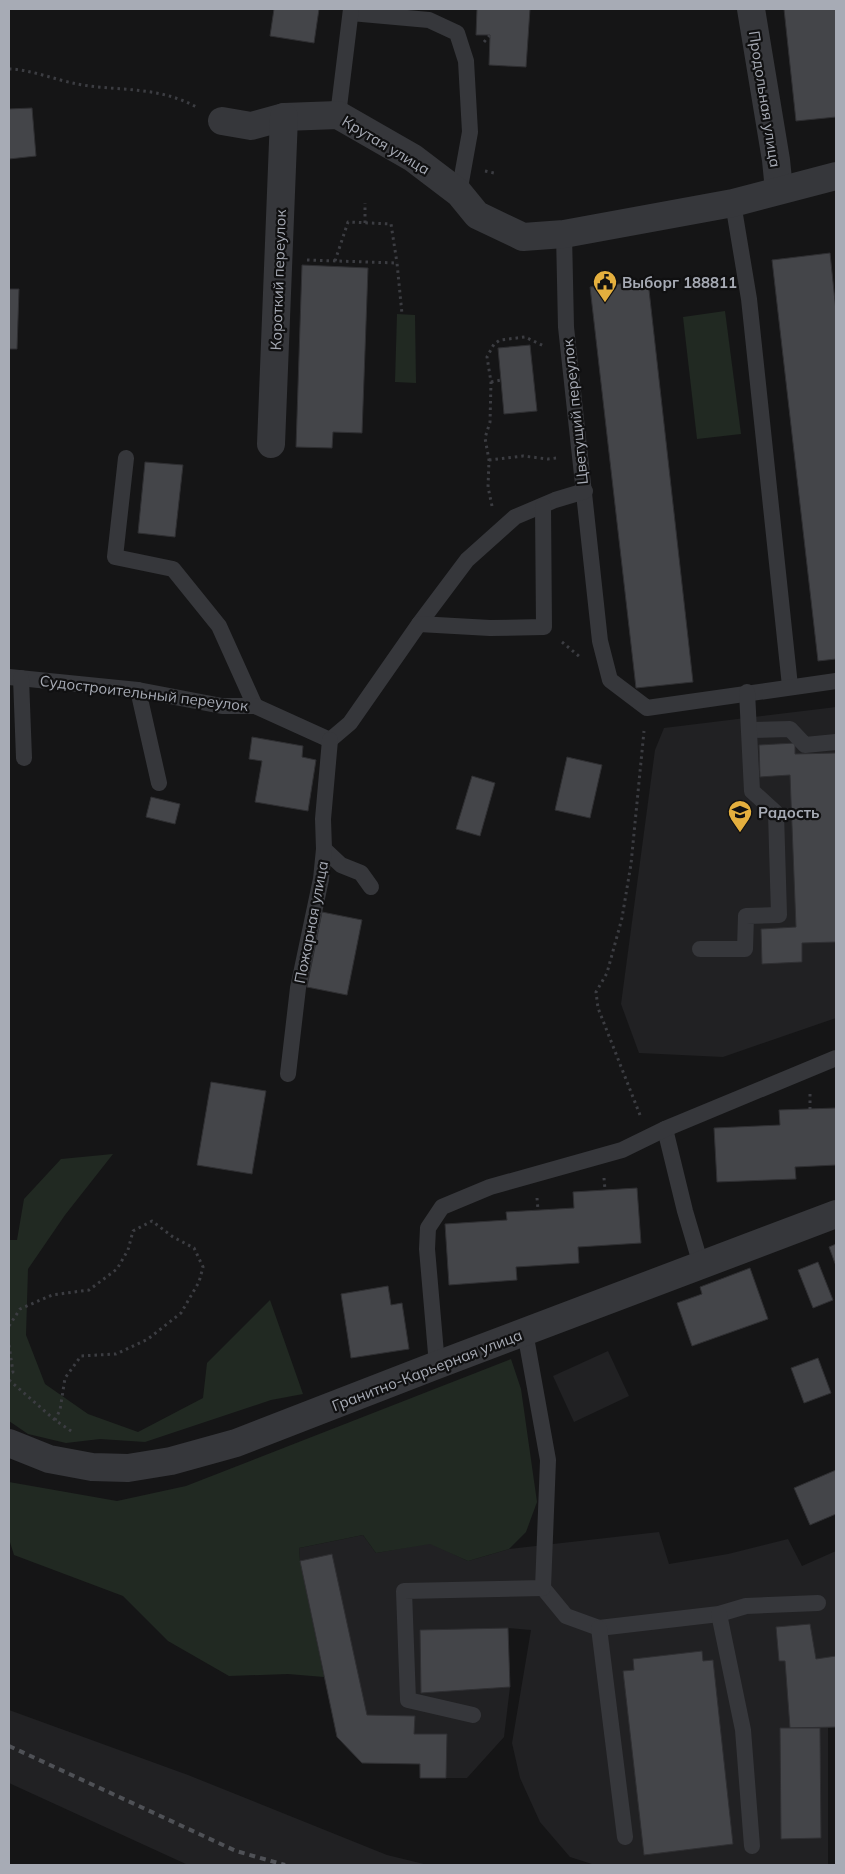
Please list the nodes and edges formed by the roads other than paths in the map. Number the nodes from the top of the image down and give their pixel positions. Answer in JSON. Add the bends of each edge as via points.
{"nodes":[{"id":1,"x":750,"y":9,"type":"edge"},
{"id":2,"x":351,"y":11,"type":"edge"},
{"id":3,"x":338,"y":115,"type":"junction"},
{"id":4,"x":284,"y":117,"type":"junction"},
{"id":5,"x":222,"y":121,"type":"road end"},
{"id":6,"x":836,"y":176,"type":"edge"},
{"id":7,"x":779,"y":190,"type":"junction"},
{"id":8,"x":459,"y":193,"type":"junction"},
{"id":9,"x":733,"y":203,"type":"junction"},
{"id":10,"x":564,"y":234,"type":"junction"},
{"id":11,"x":271,"y":444,"type":"dead end"},
{"id":12,"x":126,"y":458,"type":"dead end"},
{"id":13,"x":585,"y":491,"type":"junction"},
{"id":14,"x":543,"y":506,"type":"junction"},
{"id":15,"x":419,"y":624,"type":"junction"},
{"id":16,"x":15,"y":677,"type":"edge"},
{"id":17,"x":836,"y":681,"type":"edge"},
{"id":18,"x":790,"y":686,"type":"junction"},
{"id":19,"x":138,"y":690,"type":"junction"},
{"id":20,"x":747,"y":692,"type":"junction"},
{"id":21,"x":254,"y":706,"type":"junction"},
{"id":22,"x":749,"y":730,"type":"junction"},
{"id":23,"x":330,"y":740,"type":"junction"},
{"id":24,"x":836,"y":742,"type":"edge"},
{"id":25,"x":24,"y":758,"type":"dead end"},
{"id":26,"x":159,"y":783,"type":"dead end"},
{"id":27,"x":324,"y":849,"type":"junction"},
{"id":28,"x":371,"y":887,"type":"dead end"},
{"id":29,"x":700,"y":949,"type":"dead end"},
{"id":30,"x":836,"y":1058,"type":"edge"},
{"id":31,"x":288,"y":1074,"type":"dead end"},
{"id":32,"x":665,"y":1129,"type":"junction"},
{"id":33,"x":836,"y":1214,"type":"edge"},
{"id":34,"x":701,"y":1266,"type":"junction"},
{"id":35,"x":525,"y":1332,"type":"junction"},
{"id":36,"x":437,"y":1365,"type":"junction"},
{"id":37,"x":9,"y":1443,"type":"edge"},
{"id":38,"x":543,"y":1588,"type":"junction"},
{"id":39,"x":818,"y":1603,"type":"dead end"},
{"id":40,"x":719,"y":1614,"type":"junction"},
{"id":41,"x":599,"y":1628,"type":"junction"},
{"id":42,"x":473,"y":1715,"type":"dead end"},
{"id":43,"x":625,"y":1837,"type":"dead end"},
{"id":44,"x":752,"y":1846,"type":"dead end"}],
"edges":[{"from":1,"to":7,"type":"street","name":"Продольная улица"},
{"from":2,"to":3,"type":"lane"},
{"from":2,"to":8,"type":"lane","via":[[429,20],[457,33],[466,61],[470,132]]},
{"from":3,"to":4,"type":"street","name":"Крутая улица"},
{"from":3,"to":8,"type":"street","name":"Крутая улица","via":[[413,158]]},
{"from":4,"to":5,"type":"street","name":"Крутая улица","via":[[251,126]]},
{"from":4,"to":11,"type":"street","name":"Короткий переулок"},
{"from":6,"to":7,"type":"street","name":"Крутая улица"},
{"from":7,"to":9,"type":"street","name":"Крутая улица"},
{"from":8,"to":10,"type":"street","name":"Крутая улица","via":[[477,215],[523,237]]},
{"from":9,"to":10,"type":"street","name":"Крутая улица"},
{"from":9,"to":18,"type":"lane","via":[[749,299]]},
{"from":10,"to":13,"type":"lane","name":"Цветущий переулок","via":[[565,310]]},
{"from":12,"to":21,"type":"lane","via":[[115,557],[173,569],[219,626]]},
{"from":13,"to":14,"type":"lane","name":"Цветущий переулок"},
{"from":13,"to":20,"type":"lane","via":[[600,641],[610,680],[646,708]]},
{"from":14,"to":15,"type":"lane","name":"Цветущий переулок","via":[[515,517],[467,560]]},
{"from":14,"to":15,"type":"lane","via":[[544,627]]},
{"from":15,"to":23,"type":"lane","via":[[350,723]]},
{"from":16,"to":19,"type":"lane","name":"Судостроительный переулок"},
{"from":16,"to":25,"type":"lane"},
{"from":17,"to":18,"type":"lane"},
{"from":18,"to":20,"type":"lane"},
{"from":19,"to":21,"type":"lane","name":"Судостроительный переулок","via":[[222,706]]},
{"from":19,"to":26,"type":"lane"},
{"from":20,"to":22,"type":"lane"},
{"from":21,"to":23,"type":"lane","name":"Судостроительный переулок"},
{"from":22,"to":24,"type":"lane","via":[[790,729],[805,744]]},
{"from":22,"to":29,"type":"lane","via":[[752,791],[776,813],[779,915],[746,916],[746,949]]},
{"from":23,"to":27,"type":"lane","name":"Пожарная улица","via":[[323,819]]},
{"from":27,"to":28,"type":"lane","via":[[341,864],[361,873]]},
{"from":27,"to":31,"type":"lane","name":"Пожарная улица","via":[[321,879],[298,988]]},
{"from":30,"to":32,"type":"lane"},
{"from":32,"to":34,"type":"lane"},
{"from":32,"to":36,"type":"lane","via":[[622,1150],[490,1187],[442,1207],[428,1228],[427,1249]]},
{"from":33,"to":34,"type":"street","name":"Гранитно-Карьерная улица"},
{"from":34,"to":35,"type":"street","name":"Гранитно-Карьерная улица"},
{"from":35,"to":36,"type":"street","name":"Гранитно-Карьерная улица"},
{"from":35,"to":38,"type":"lane","via":[[548,1460]]},
{"from":36,"to":37,"type":"street","name":"Гранитно-Карьерная улица","via":[[236,1444],[171,1461],[128,1468],[92,1467],[49,1458]]},
{"from":38,"to":41,"type":"lane","via":[[566,1616]]},
{"from":38,"to":42,"type":"lane","via":[[404,1591],[408,1700]]},
{"from":39,"to":40,"type":"lane","via":[[746,1606]]},
{"from":40,"to":41,"type":"lane"},
{"from":40,"to":44,"type":"lane","via":[[744,1730]]},
{"from":41,"to":43,"type":"lane"}]}
